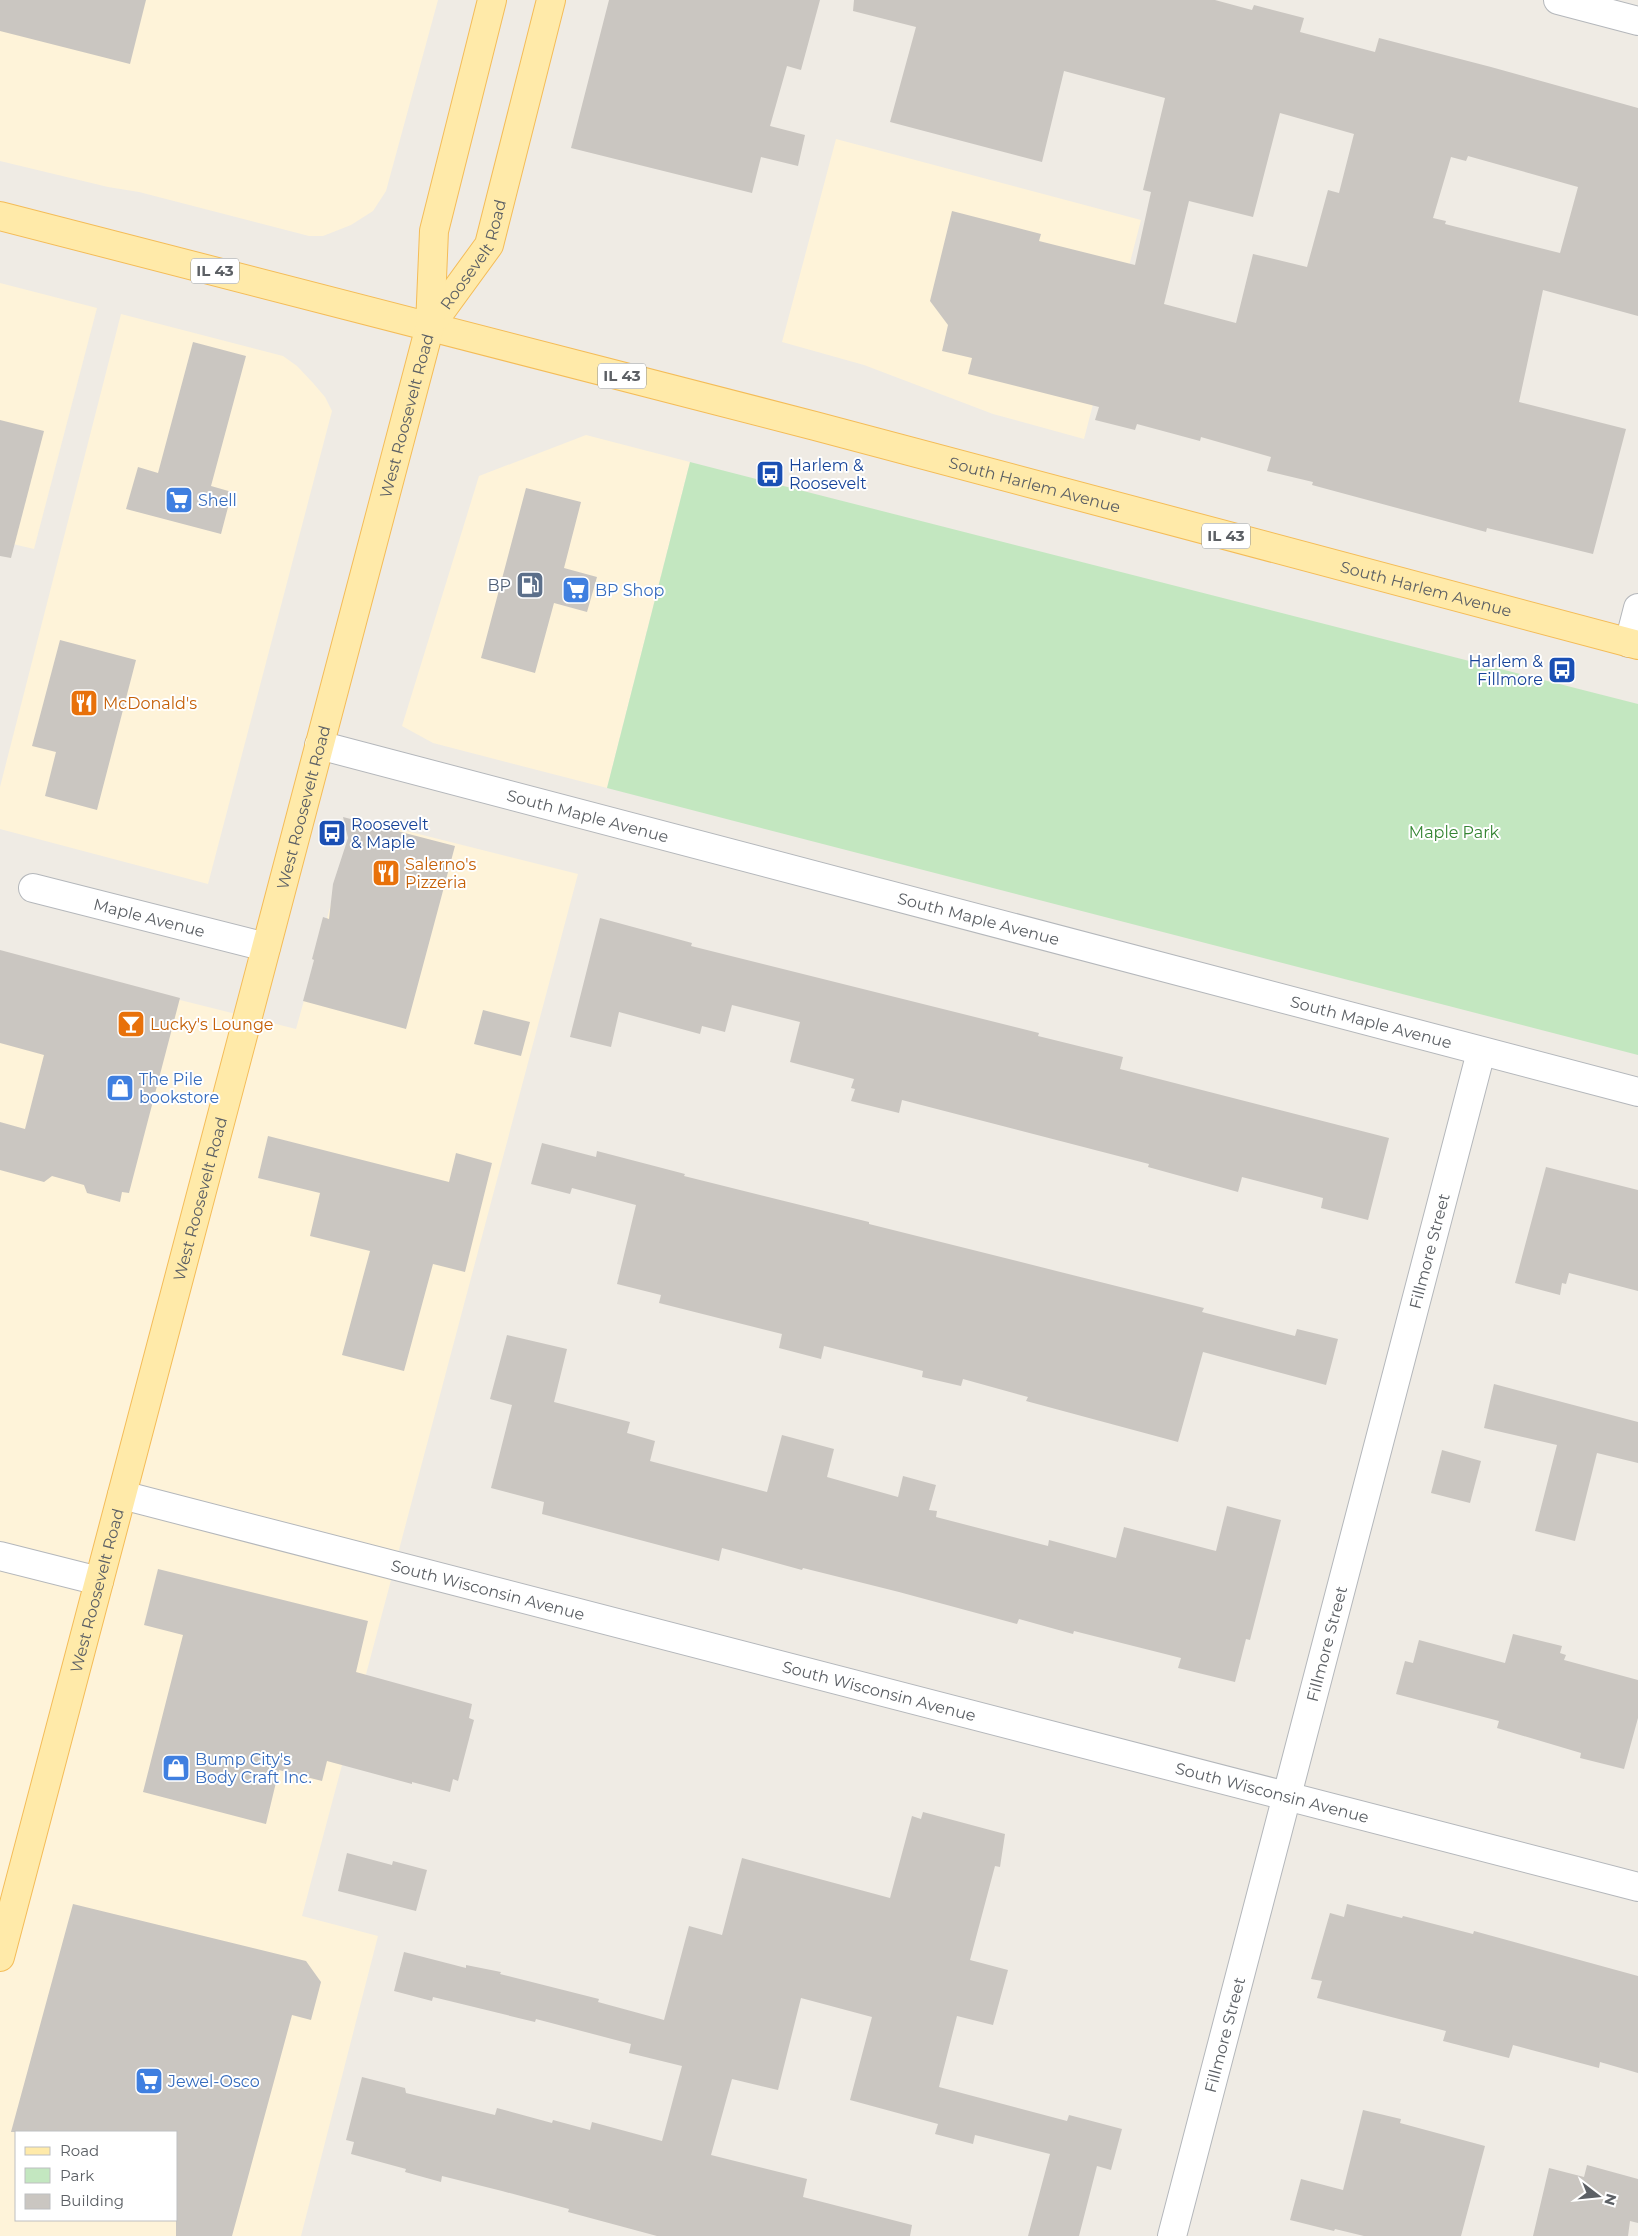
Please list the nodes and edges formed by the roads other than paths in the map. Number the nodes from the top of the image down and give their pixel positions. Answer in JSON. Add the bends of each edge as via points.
{"nodes":[{"id":1,"x":492,"y":0,"type":"edge"},
{"id":2,"x":551,"y":0,"type":"edge"},
{"id":3,"x":1558,"y":0,"type":"edge"},
{"id":4,"x":1638,"y":21,"type":"edge"},
{"id":5,"x":0,"y":216,"type":"edge"},
{"id":6,"x":430,"y":326,"type":"junction"},
{"id":7,"x":1638,"y":608,"type":"edge"},
{"id":8,"x":1633,"y":644,"type":"edge"},
{"id":9,"x":319,"y":745,"type":"junction"},
{"id":10,"x":34,"y":888,"type":"dead end"},
{"id":11,"x":266,"y":947,"type":"junction"},
{"id":12,"x":1481,"y":1052,"type":"junction"},
{"id":13,"x":1638,"y":1092,"type":"edge"},
{"id":14,"x":122,"y":1495,"type":"junction"},
{"id":15,"x":0,"y":1556,"type":"edge"},
{"id":16,"x":99,"y":1581,"type":"junction"},
{"id":17,"x":1286,"y":1796,"type":"junction"},
{"id":18,"x":1638,"y":1887,"type":"edge"},
{"id":19,"x":0,"y":1957,"type":"edge"},
{"id":20,"x":1172,"y":2236,"type":"edge"}],
"edges":[{"from":1,"to":6,"type":"main road","name":"Roosevelt Road","via":[[434,231]]},
{"from":2,"to":6,"type":"main road","name":"Roosevelt Road","via":[[489,245]]},
{"from":3,"to":4,"type":"street"},
{"from":5,"to":6,"type":"main road","number":"IL 43"},
{"from":6,"to":8,"type":"main road","name":"South Harlem Avenue","number":"IL 43"},
{"from":6,"to":9,"type":"main road","name":"West Roosevelt Road"},
{"from":7,"to":8,"type":"street"},
{"from":9,"to":11,"type":"main road","name":"West Roosevelt Road"},
{"from":9,"to":12,"type":"street","name":"South Maple Avenue"},
{"from":10,"to":11,"type":"street","name":"Maple Avenue"},
{"from":11,"to":14,"type":"main road","name":"West Roosevelt Road"},
{"from":12,"to":13,"type":"street","name":"South Maple Avenue"},
{"from":12,"to":17,"type":"street","name":"Fillmore Street"},
{"from":14,"to":16,"type":"main road","name":"West Roosevelt Road"},
{"from":14,"to":17,"type":"street","name":"South Wisconsin Avenue"},
{"from":15,"to":16,"type":"street"},
{"from":16,"to":19,"type":"main road","name":"West Roosevelt Road"},
{"from":17,"to":18,"type":"street","name":"South Wisconsin Avenue"},
{"from":17,"to":20,"type":"street","name":"Fillmore Street"}]}
